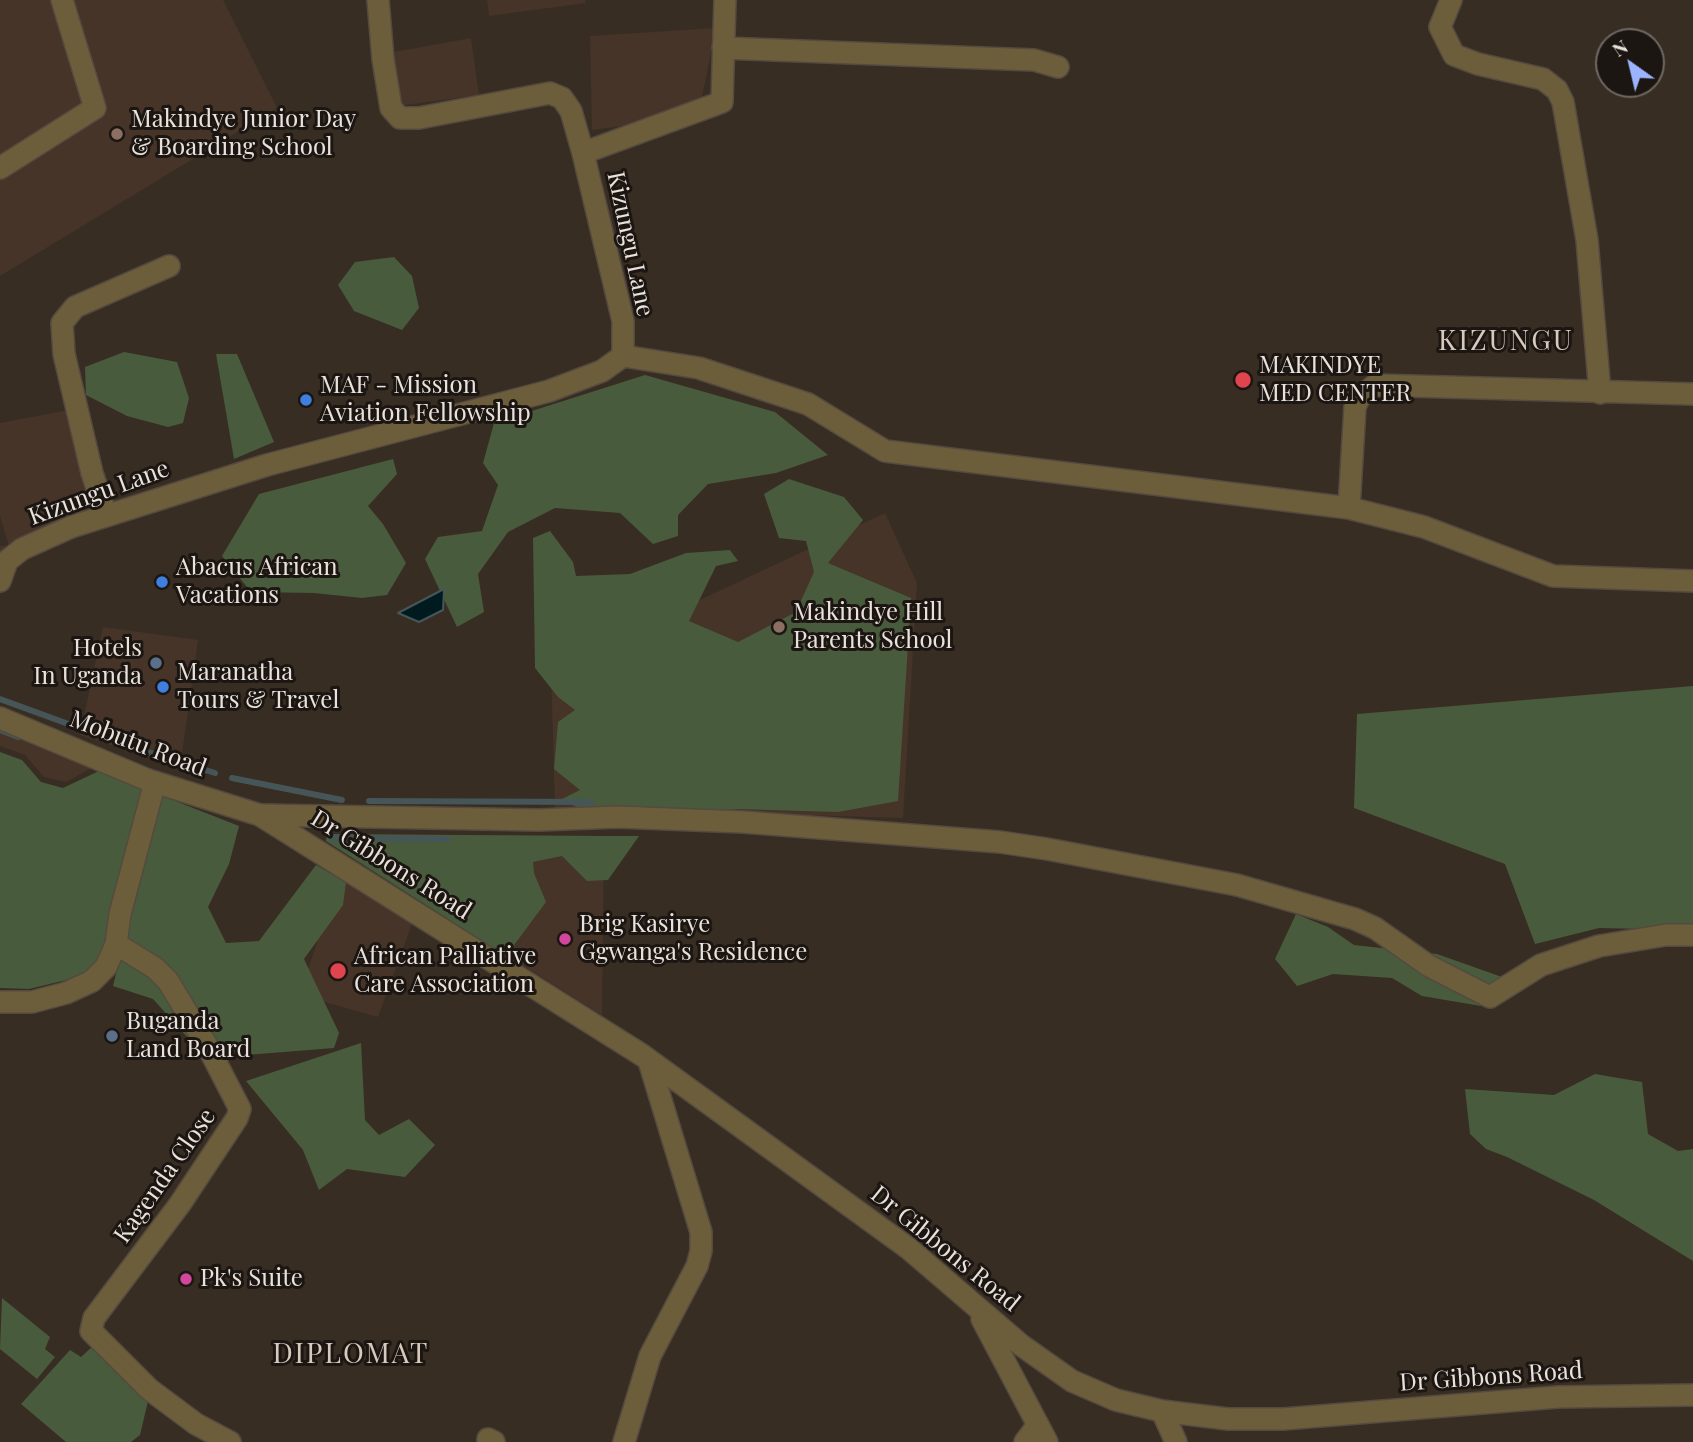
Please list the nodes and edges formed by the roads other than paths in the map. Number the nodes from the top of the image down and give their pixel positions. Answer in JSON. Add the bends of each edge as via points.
{"nodes":[{"id":1,"x":62,"y":0,"type":"edge"},
{"id":2,"x":378,"y":0,"type":"edge"},
{"id":3,"x":725,"y":0,"type":"edge"},
{"id":4,"x":1451,"y":0,"type":"edge"},
{"id":5,"x":723,"y":48,"type":"junction"},
{"id":6,"x":1058,"y":67,"type":"dead end"},
{"id":7,"x":583,"y":153,"type":"junction"},
{"id":8,"x":0,"y":168,"type":"edge"},
{"id":9,"x":169,"y":266,"type":"dead end"},
{"id":10,"x":623,"y":356,"type":"junction"},
{"id":11,"x":1600,"y":393,"type":"junction"},
{"id":12,"x":1693,"y":394,"type":"edge"},
{"id":13,"x":1349,"y":508,"type":"junction"},
{"id":14,"x":106,"y":515,"type":"junction"},
{"id":15,"x":0,"y":581,"type":"edge"},
{"id":16,"x":1693,"y":581,"type":"edge"},
{"id":17,"x":0,"y":718,"type":"edge"},
{"id":18,"x":155,"y":782,"type":"junction"},
{"id":19,"x":260,"y":814,"type":"junction"},
{"id":20,"x":1693,"y":935,"type":"edge"},
{"id":21,"x":116,"y":944,"type":"junction"},
{"id":22,"x":0,"y":1002,"type":"edge"},
{"id":23,"x":649,"y":1061,"type":"junction"},
{"id":24,"x":975,"y":1308,"type":"junction"},
{"id":25,"x":1693,"y":1395,"type":"edge"},
{"id":26,"x":1162,"y":1411,"type":"junction"},
{"id":27,"x":1037,"y":1436,"type":"edge"},
{"id":28,"x":230,"y":1442,"type":"edge"},
{"id":29,"x":624,"y":1442,"type":"edge"},
{"id":30,"x":1176,"y":1442,"type":"edge"}],
"edges":[{"from":1,"to":8,"type":"street","via":[[95,108]]},
{"from":2,"to":7,"type":"street","name":"Kizungu Lane","via":[[391,108],[400,118],[550,93],[562,98],[571,111]]},
{"from":3,"to":5,"type":"street"},
{"from":4,"to":11,"type":"street","via":[[1440,27],[1454,55],[1543,79],[1563,102],[1587,240]]},
{"from":5,"to":6,"type":"street","via":[[1034,60]]},
{"from":5,"to":7,"type":"street","via":[[722,102]]},
{"from":7,"to":10,"type":"street","name":"Kizungu Lane","via":[[623,321]]},
{"from":9,"to":14,"type":"street","via":[[75,307],[62,323],[64,354]]},
{"from":10,"to":13,"type":"street","via":[[699,368],[808,404],[885,452]]},
{"from":10,"to":14,"type":"street","name":"Kizungu Lane","via":[[603,371],[549,391],[267,466]]},
{"from":11,"to":12,"type":"street"},
{"from":11,"to":13,"type":"street","via":[[1375,385],[1355,407]]},
{"from":13,"to":16,"type":"street","via":[[1424,527],[1553,576]]},
{"from":14,"to":15,"type":"street","name":"Kizungu Lane","via":[[22,549],[7,561]]},
{"from":17,"to":18,"type":"street","name":"Mobutu Road"},
{"from":18,"to":19,"type":"street","name":"Mobutu Road"},
{"from":18,"to":21,"type":"street"},
{"from":19,"to":20,"type":"street","via":[[743,822],[1047,849],[1237,885],[1355,919],[1429,966],[1490,997],[1541,965],[1599,946]]},
{"from":19,"to":23,"type":"street","name":"Dr Gibbons Road"},
{"from":21,"to":22,"type":"street","via":[[106,967],[92,981],[32,1002]]},
{"from":21,"to":28,"type":"street","name":"Kagenda Close","via":[[168,981],[240,1109],[180,1204],[94,1318],[91,1331],[149,1389],[196,1424]]},
{"from":23,"to":24,"type":"street","name":"Dr Gibbons Road","via":[[908,1248]]},
{"from":23,"to":29,"type":"street","via":[[701,1232],[701,1251],[650,1356]]},
{"from":24,"to":26,"type":"street","name":"Dr Gibbons Road","via":[[1072,1381],[1116,1400]]},
{"from":24,"to":27,"type":"street"},
{"from":25,"to":26,"type":"street","name":"Dr Gibbons Road","via":[[1558,1396],[1283,1419],[1228,1419]]},
{"from":26,"to":30,"type":"street"}]}
